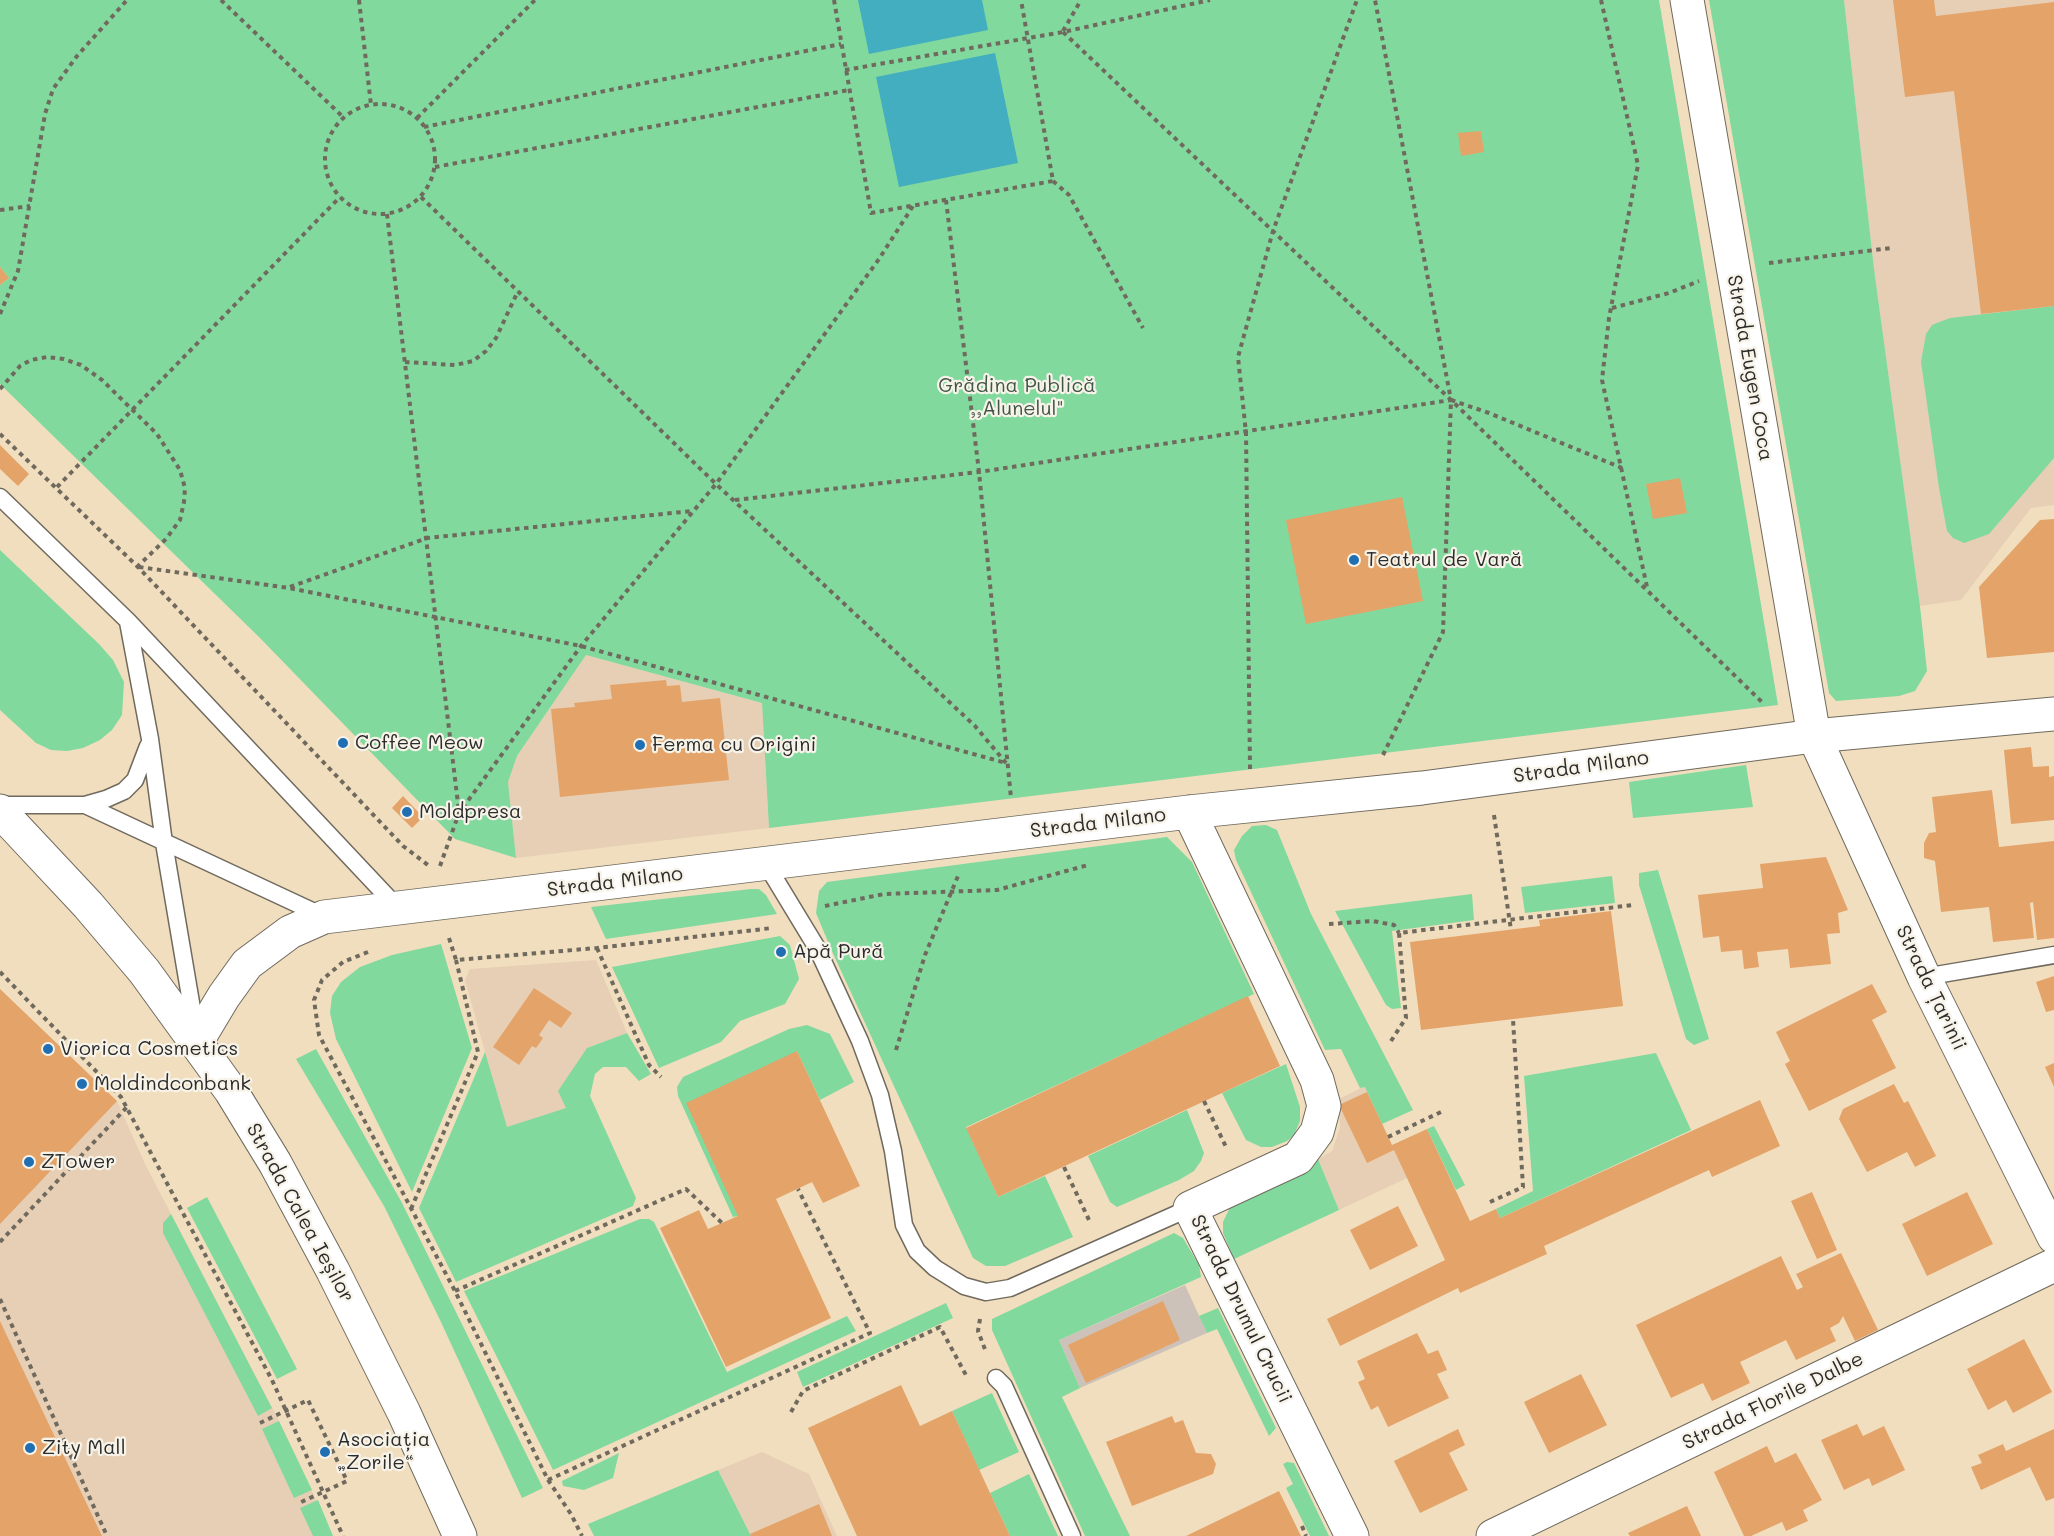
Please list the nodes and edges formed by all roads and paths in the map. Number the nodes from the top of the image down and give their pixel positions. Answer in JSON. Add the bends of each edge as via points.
{"nodes":[{"id":1,"x":127,"y":0,"type":"edge"},
{"id":2,"x":221,"y":0,"type":"edge"},
{"id":3,"x":359,"y":0,"type":"edge"},
{"id":4,"x":535,"y":0,"type":"edge"},
{"id":5,"x":834,"y":0,"type":"edge"},
{"id":6,"x":1021,"y":0,"type":"edge"},
{"id":7,"x":1081,"y":0,"type":"edge"},
{"id":8,"x":1210,"y":0,"type":"edge"},
{"id":9,"x":1357,"y":0,"type":"edge"},
{"id":10,"x":1375,"y":0,"type":"edge"},
{"id":11,"x":1601,"y":0,"type":"edge"},
{"id":12,"x":1687,"y":0,"type":"edge"},
{"id":13,"x":1063,"y":32,"type":"junction"},
{"id":14,"x":1027,"y":38,"type":"junction"},
{"id":15,"x":841,"y":44,"type":"junction"},
{"id":16,"x":845,"y":70,"type":"junction"},
{"id":17,"x":849,"y":90,"type":"junction"},
{"id":18,"x":371,"y":105,"type":"junction"},
{"id":19,"x":343,"y":117,"type":"junction"},
{"id":20,"x":417,"y":118,"type":"junction"},
{"id":21,"x":424,"y":127,"type":"junction"},
{"id":22,"x":435,"y":167,"type":"junction"},
{"id":23,"x":1053,"y":181,"type":"junction"},
{"id":24,"x":340,"y":197,"type":"junction"},
{"id":25,"x":421,"y":197,"type":"junction"},
{"id":26,"x":946,"y":200,"type":"junction"},
{"id":27,"x":30,"y":206,"type":"junction"},
{"id":28,"x":913,"y":206,"type":"junction"},
{"id":29,"x":0,"y":210,"type":"edge"},
{"id":30,"x":387,"y":214,"type":"junction"},
{"id":31,"x":1273,"y":231,"type":"junction"},
{"id":32,"x":1891,"y":248,"type":"dead end"},
{"id":33,"x":1759,"y":265,"type":"dead end"},
{"id":34,"x":1705,"y":279,"type":"dead end"},
{"id":35,"x":518,"y":291,"type":"junction"},
{"id":36,"x":1611,"y":308,"type":"junction"},
{"id":37,"x":0,"y":314,"type":"edge"},
{"id":38,"x":1143,"y":328,"type":"dead end"},
{"id":39,"x":405,"y":362,"type":"junction"},
{"id":40,"x":0,"y":390,"type":"edge"},
{"id":41,"x":1451,"y":400,"type":"junction"},
{"id":42,"x":133,"y":408,"type":"junction"},
{"id":43,"x":1246,"y":433,"type":"junction"},
{"id":44,"x":0,"y":434,"type":"edge"},
{"id":45,"x":1623,"y":468,"type":"junction"},
{"id":46,"x":979,"y":472,"type":"junction"},
{"id":47,"x":716,"y":484,"type":"junction"},
{"id":48,"x":57,"y":487,"type":"junction"},
{"id":49,"x":0,"y":497,"type":"edge"},
{"id":50,"x":735,"y":500,"type":"junction"},
{"id":51,"x":693,"y":510,"type":"junction"},
{"id":52,"x":427,"y":537,"type":"junction"},
{"id":53,"x":137,"y":566,"type":"junction"},
{"id":54,"x":289,"y":588,"type":"junction"},
{"id":55,"x":1647,"y":589,"type":"junction"},
{"id":56,"x":434,"y":618,"type":"junction"},
{"id":57,"x":128,"y":621,"type":"junction"},
{"id":58,"x":581,"y":646,"type":"junction"},
{"id":59,"x":1765,"y":705,"type":"dead end"},
{"id":60,"x":2054,"y":714,"type":"edge"},
{"id":61,"x":1814,"y":736,"type":"junction"},
{"id":62,"x":150,"y":739,"type":"junction"},
{"id":63,"x":1382,"y":757,"type":"dead end"},
{"id":64,"x":1006,"y":763,"type":"junction"},
{"id":65,"x":1250,"y":771,"type":"dead end"},
{"id":66,"x":1489,"y":780,"type":"junction"},
{"id":67,"x":0,"y":805,"type":"edge"},
{"id":68,"x":85,"y":805,"type":"junction"},
{"id":69,"x":1013,"y":810,"type":"dead end"},
{"id":70,"x":0,"y":811,"type":"edge"},
{"id":71,"x":1189,"y":812,"type":"junction"},
{"id":72,"x":459,"y":813,"type":"junction"},
{"id":73,"x":971,"y":839,"type":"junction"},
{"id":74,"x":164,"y":843,"type":"junction"},
{"id":75,"x":766,"y":864,"type":"junction"},
{"id":76,"x":1091,"y":864,"type":"dead end"},
{"id":77,"x":429,"y":866,"type":"dead end"},
{"id":78,"x":438,"y":871,"type":"dead end"},
{"id":79,"x":952,"y":893,"type":"junction"},
{"id":80,"x":1633,"y":905,"type":"dead end"},
{"id":81,"x":397,"y":907,"type":"junction"},
{"id":82,"x":796,"y":913,"type":"junction"},
{"id":83,"x":324,"y":917,"type":"junction"},
{"id":84,"x":1510,"y":919,"type":"junction"},
{"id":85,"x":1329,"y":924,"type":"dead end"},
{"id":86,"x":1511,"y":930,"type":"dead end"},
{"id":87,"x":1399,"y":933,"type":"junction"},
{"id":88,"x":447,"y":935,"type":"dead end"},
{"id":89,"x":377,"y":948,"type":"dead end"},
{"id":90,"x":597,"y":948,"type":"junction"},
{"id":91,"x":2054,"y":955,"type":"edge"},
{"id":92,"x":456,"y":960,"type":"junction"},
{"id":93,"x":0,"y":972,"type":"edge"},
{"id":94,"x":1924,"y":977,"type":"junction"},
{"id":95,"x":1513,"y":1019,"type":"dead end"},
{"id":96,"x":197,"y":1041,"type":"junction"},
{"id":97,"x":1391,"y":1041,"type":"dead end"},
{"id":98,"x":661,"y":1077,"type":"dead end"},
{"id":99,"x":880,"y":1095,"type":"junction"},
{"id":100,"x":1204,"y":1101,"type":"dead end"},
{"id":101,"x":127,"y":1107,"type":"junction"},
{"id":102,"x":1441,"y":1112,"type":"dead end"},
{"id":103,"x":1388,"y":1137,"type":"dead end"},
{"id":104,"x":1230,"y":1154,"type":"dead end"},
{"id":105,"x":1064,"y":1167,"type":"dead end"},
{"id":106,"x":798,"y":1189,"type":"dead end"},
{"id":107,"x":1490,"y":1202,"type":"dead end"},
{"id":108,"x":1190,"y":1208,"type":"junction"},
{"id":109,"x":411,"y":1209,"type":"junction"},
{"id":110,"x":722,"y":1223,"type":"dead end"},
{"id":111,"x":1093,"y":1229,"type":"dead end"},
{"id":112,"x":2054,"y":1237,"type":"edge"},
{"id":113,"x":0,"y":1242,"type":"edge"},
{"id":114,"x":2054,"y":1265,"type":"edge"},
{"id":115,"x":455,"y":1291,"type":"junction"},
{"id":116,"x":986,"y":1292,"type":"junction"},
{"id":117,"x":0,"y":1299,"type":"edge"},
{"id":118,"x":996,"y":1378,"type":"joint"},
{"id":119,"x":971,"y":1385,"type":"dead end"},
{"id":120,"x":286,"y":1410,"type":"junction"},
{"id":121,"x":791,"y":1412,"type":"dead end"},
{"id":122,"x":260,"y":1423,"type":"dead end"},
{"id":123,"x":548,"y":1480,"type":"junction"},
{"id":124,"x":323,"y":1492,"type":"junction"},
{"id":125,"x":299,"y":1503,"type":"dead end"},
{"id":126,"x":107,"y":1536,"type":"edge"},
{"id":127,"x":343,"y":1536,"type":"edge"},
{"id":128,"x":460,"y":1536,"type":"edge"},
{"id":129,"x":582,"y":1536,"type":"edge"},
{"id":130,"x":1072,"y":1536,"type":"edge"},
{"id":131,"x":1352,"y":1536,"type":"edge"},
{"id":132,"x":1493,"y":1536,"type":"edge"}],
"edges":[{"from":1,"to":27,"type":"path","via":[[53,89],[45,114]]},
{"from":2,"to":19,"type":"path"},
{"from":3,"to":18,"type":"path"},
{"from":4,"to":20,"type":"path"},
{"from":5,"to":15,"type":"path"},
{"from":6,"to":14,"type":"path"},
{"from":7,"to":13,"type":"path"},
{"from":8,"to":13,"type":"path"},
{"from":9,"to":31,"type":"path"},
{"from":10,"to":41,"type":"path"},
{"from":11,"to":36,"type":"path","via":[[1638,165]]},
{"from":12,"to":61,"type":"street","name":"Strada Eugen Coca"},
{"from":13,"to":14,"type":"path"},
{"from":13,"to":31,"type":"path"},
{"from":14,"to":16,"type":"path"},
{"from":14,"to":23,"type":"path"},
{"from":15,"to":16,"type":"path"},
{"from":15,"to":21,"type":"path"},
{"from":16,"to":17,"type":"path"},
{"from":17,"to":22,"type":"path"},
{"from":17,"to":28,"type":"path","via":[[871,213]]},
{"from":18,"to":19,"type":"path"},
{"from":18,"to":20,"type":"path","via":[[403,108]]},
{"from":19,"to":24,"type":"path","via":[[332,131],[324,158],[326,172]]},
{"from":20,"to":21,"type":"path"},
{"from":21,"to":22,"type":"path","via":[[435,148]]},
{"from":22,"to":25,"type":"path"},
{"from":23,"to":26,"type":"path"},
{"from":23,"to":38,"type":"path","via":[[1069,195]]},
{"from":24,"to":30,"type":"path","via":[[370,214]]},
{"from":24,"to":42,"type":"path"},
{"from":25,"to":30,"type":"path"},
{"from":25,"to":35,"type":"path"},
{"from":26,"to":28,"type":"path"},
{"from":26,"to":46,"type":"path"},
{"from":27,"to":29,"type":"path"},
{"from":27,"to":37,"type":"path","via":[[18,271]]},
{"from":28,"to":47,"type":"path"},
{"from":30,"to":39,"type":"path"},
{"from":31,"to":41,"type":"path"},
{"from":31,"to":43,"type":"path","via":[[1238,357]]},
{"from":32,"to":33,"type":"path"},
{"from":34,"to":36,"type":"path"},
{"from":35,"to":39,"type":"path","via":[[496,338],[473,361]]},
{"from":35,"to":47,"type":"path"},
{"from":36,"to":45,"type":"path","via":[[1602,380]]},
{"from":39,"to":52,"type":"path"},
{"from":40,"to":42,"type":"path","via":[[20,366],[47,357],[81,365]]},
{"from":41,"to":43,"type":"path"},
{"from":41,"to":45,"type":"path"},
{"from":41,"to":55,"type":"path"},
{"from":41,"to":63,"type":"path","via":[[1443,632]]},
{"from":42,"to":48,"type":"path"},
{"from":42,"to":53,"type":"path","via":[[171,454],[185,488],[180,520]]},
{"from":43,"to":46,"type":"path"},
{"from":43,"to":65,"type":"path"},
{"from":44,"to":48,"type":"path"},
{"from":45,"to":55,"type":"path"},
{"from":46,"to":50,"type":"path"},
{"from":46,"to":64,"type":"path"},
{"from":47,"to":50,"type":"path"},
{"from":47,"to":51,"type":"path"},
{"from":48,"to":53,"type":"path"},
{"from":49,"to":57,"type":"lane"},
{"from":50,"to":64,"type":"path","via":[[975,726]]},
{"from":51,"to":52,"type":"path"},
{"from":51,"to":58,"type":"path"},
{"from":52,"to":54,"type":"path"},
{"from":52,"to":56,"type":"path"},
{"from":53,"to":54,"type":"path"},
{"from":53,"to":77,"type":"path","via":[[403,846]]},
{"from":54,"to":56,"type":"path"},
{"from":55,"to":59,"type":"path"},
{"from":56,"to":58,"type":"path"},
{"from":56,"to":72,"type":"path"},
{"from":57,"to":62,"type":"lane"},
{"from":57,"to":81,"type":"lane"},
{"from":58,"to":64,"type":"path"},
{"from":58,"to":72,"type":"path"},
{"from":60,"to":61,"type":"street","name":"Strada Milano"},
{"from":61,"to":66,"type":"street","name":"Strada Milano"},
{"from":61,"to":94,"type":"street","name":"Strada Țarinii"},
{"from":62,"to":68,"type":"lane","via":[[135,780],[124,791]]},
{"from":62,"to":74,"type":"lane"},
{"from":64,"to":69,"type":"path"},
{"from":66,"to":71,"type":"street","name":"Strada Milano"},
{"from":66,"to":84,"type":"path"},
{"from":67,"to":68,"type":"lane"},
{"from":68,"to":74,"type":"lane"},
{"from":70,"to":96,"type":"street","name":"Strada Calea Ieșilor","via":[[88,905]]},
{"from":71,"to":73,"type":"street","name":"Strada Milano"},
{"from":71,"to":108,"type":"street","name":"Strada Drumul Crucii","via":[[1317,1080],[1324,1106],[1317,1132],[1298,1158]]},
{"from":72,"to":78,"type":"path"},
{"from":73,"to":75,"type":"street","name":"Strada Milano"},
{"from":73,"to":79,"type":"path"},
{"from":74,"to":83,"type":"lane"},
{"from":74,"to":96,"type":"lane"},
{"from":75,"to":81,"type":"street","name":"Strada Milano"},
{"from":75,"to":82,"type":"lane"},
{"from":76,"to":79,"type":"path","via":[[997,890]]},
{"from":79,"to":82,"type":"path","via":[[884,894]]},
{"from":79,"to":99,"type":"path","via":[[925,955]]},
{"from":80,"to":84,"type":"path"},
{"from":81,"to":83,"type":"street","name":"Strada Milano"},
{"from":82,"to":90,"type":"path","via":[[775,928]]},
{"from":82,"to":99,"type":"lane","via":[[838,993]]},
{"from":83,"to":96,"type":"street","name":"Strada Milano","via":[[290,932],[247,964]]},
{"from":84,"to":86,"type":"path"},
{"from":84,"to":87,"type":"path"},
{"from":85,"to":87,"type":"path","via":[[1373,921],[1394,925]]},
{"from":87,"to":97,"type":"path","via":[[1406,1018]]},
{"from":88,"to":92,"type":"path"},
{"from":89,"to":109,"type":"path","via":[[343,962],[322,980],[314,1000],[318,1035]]},
{"from":90,"to":92,"type":"path"},
{"from":90,"to":98,"type":"path","via":[[649,1065]]},
{"from":91,"to":94,"type":"lane"},
{"from":92,"to":109,"type":"path","via":[[478,1052]]},
{"from":93,"to":101,"type":"path","via":[[121,1096]]},
{"from":94,"to":112,"type":"street","name":"Strada Țarinii"},
{"from":95,"to":107,"type":"path","via":[[1523,1187]]},
{"from":96,"to":128,"type":"street","name":"Strada Calea Ieșilor","via":[[275,1163],[328,1261]]},
{"from":99,"to":116,"type":"lane","via":[[904,1225],[917,1251],[964,1286]]},
{"from":100,"to":104,"type":"path"},
{"from":101,"to":113,"type":"path"},
{"from":101,"to":120,"type":"path"},
{"from":102,"to":103,"type":"path"},
{"from":105,"to":111,"type":"path"},
{"from":106,"to":123,"type":"path","via":[[870,1333]]},
{"from":108,"to":116,"type":"lane","via":[[1010,1288]]},
{"from":108,"to":131,"type":"street","name":"Strada Drumul Crucii"},
{"from":109,"to":115,"type":"path"},
{"from":110,"to":115,"type":"path","via":[[686,1189]]},
{"from":114,"to":132,"type":"street","name":"Strada Florile Dalbe"},
{"from":115,"to":123,"type":"path"},
{"from":116,"to":118,"type":"path","via":[[978,1331]]},
{"from":117,"to":126,"type":"path"},
{"from":118,"to":130,"type":"lane","via":[[1004,1386]]},
{"from":119,"to":121,"type":"path","via":[[940,1327],[803,1391]]},
{"from":120,"to":122,"type":"path"},
{"from":120,"to":124,"type":"path"},
{"from":120,"to":124,"type":"path","via":[[308,1400],[347,1480]]},
{"from":123,"to":129,"type":"path"},
{"from":124,"to":125,"type":"path"},
{"from":124,"to":127,"type":"path"}]}
